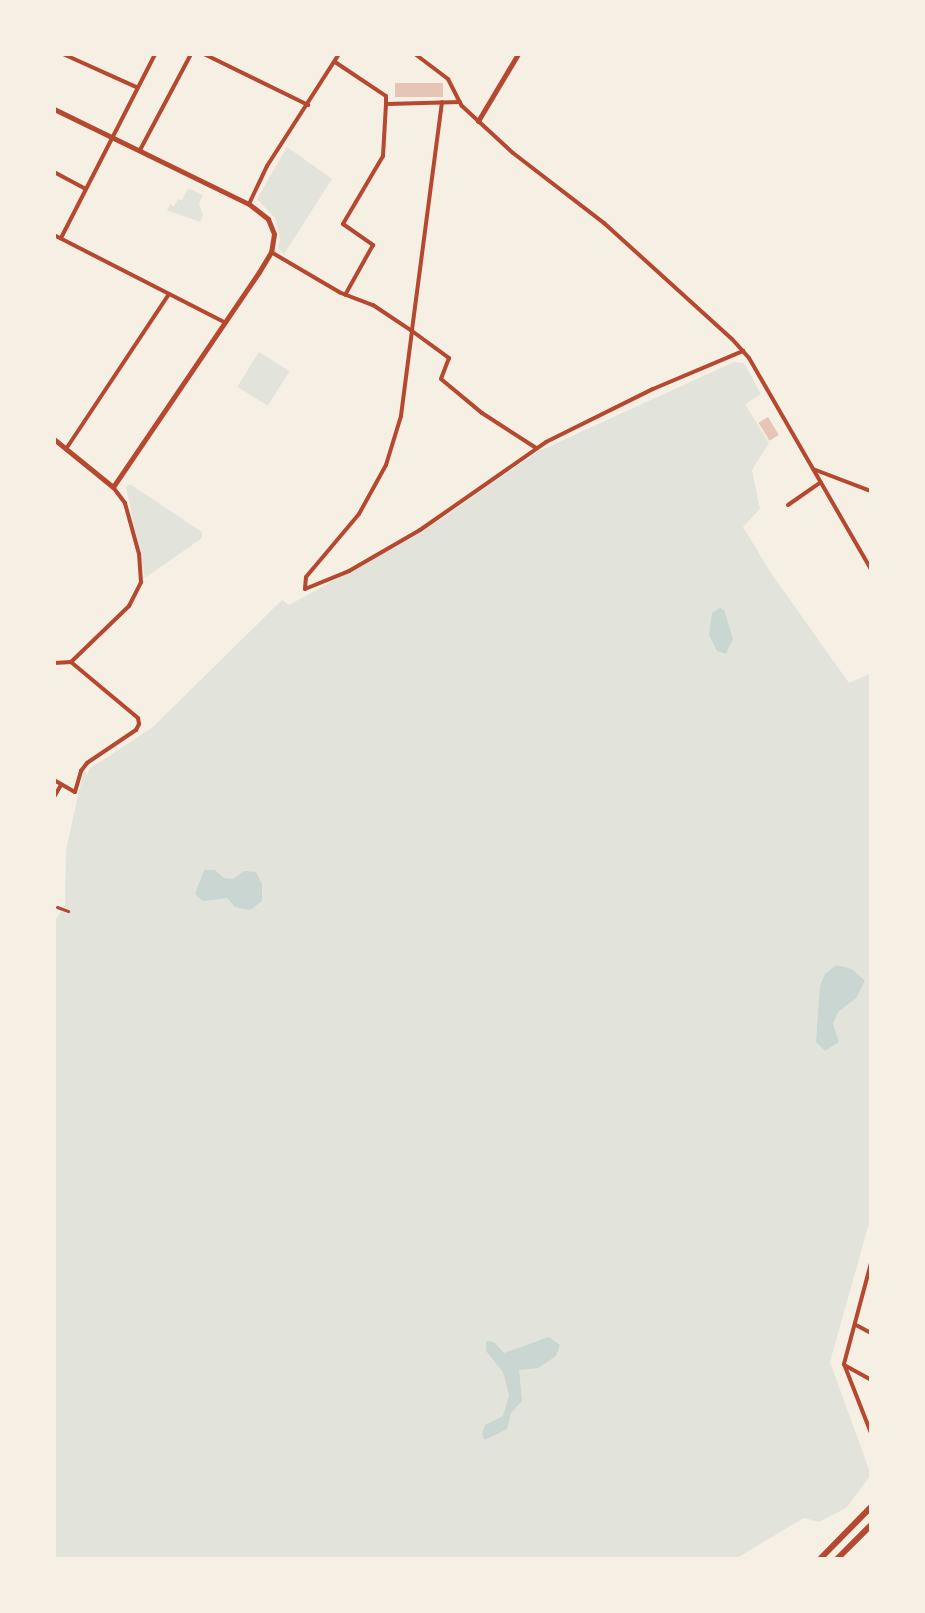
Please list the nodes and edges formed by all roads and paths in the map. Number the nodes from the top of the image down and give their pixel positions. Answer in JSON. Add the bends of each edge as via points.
{"nodes":[{"id":1,"x":63,"y":54,"type":"edge"},
{"id":2,"x":155,"y":54,"type":"edge"},
{"id":3,"x":191,"y":54,"type":"edge"},
{"id":4,"x":204,"y":54,"type":"edge"},
{"id":5,"x":339,"y":54,"type":"edge"},
{"id":6,"x":415,"y":54,"type":"edge"},
{"id":7,"x":518,"y":54,"type":"edge"},
{"id":8,"x":335,"y":62,"type":"junction"},
{"id":9,"x":136,"y":87,"type":"junction"},
{"id":10,"x":442,"y":102,"type":"junction"},
{"id":11,"x":460,"y":102,"type":"junction"},
{"id":12,"x":386,"y":104,"type":"junction"},
{"id":13,"x":308,"y":105,"type":"junction"},
{"id":14,"x":54,"y":109,"type":"edge"},
{"id":15,"x":478,"y":121,"type":"junction"},
{"id":16,"x":111,"y":139,"type":"junction"},
{"id":17,"x":138,"y":152,"type":"junction"},
{"id":18,"x":54,"y":172,"type":"edge"},
{"id":19,"x":86,"y":189,"type":"junction"},
{"id":20,"x":249,"y":204,"type":"junction"},
{"id":21,"x":54,"y":235,"type":"edge"},
{"id":22,"x":61,"y":238,"type":"junction"},
{"id":23,"x":271,"y":252,"type":"junction"},
{"id":24,"x":169,"y":294,"type":"junction"},
{"id":25,"x":345,"y":295,"type":"junction"},
{"id":26,"x":224,"y":322,"type":"junction"},
{"id":27,"x":412,"y":331,"type":"junction"},
{"id":28,"x":743,"y":351,"type":"junction"},
{"id":29,"x":54,"y":439,"type":"edge"},
{"id":30,"x":536,"y":448,"type":"junction"},
{"id":31,"x":66,"y":449,"type":"junction"},
{"id":32,"x":813,"y":469,"type":"junction"},
{"id":33,"x":821,"y":482,"type":"junction"},
{"id":34,"x":113,"y":487,"type":"junction"},
{"id":35,"x":871,"y":491,"type":"edge"},
{"id":36,"x":788,"y":505,"type":"dead end"},
{"id":37,"x":871,"y":569,"type":"edge"},
{"id":38,"x":71,"y":662,"type":"junction"},
{"id":39,"x":54,"y":663,"type":"edge"},
{"id":40,"x":54,"y":780,"type":"edge"},
{"id":41,"x":61,"y":785,"type":"junction"},
{"id":42,"x":54,"y":797,"type":"edge"},
{"id":43,"x":57,"y":907,"type":"dead end"},
{"id":44,"x":68,"y":911,"type":"dead end"},
{"id":45,"x":871,"y":1263,"type":"edge"},
{"id":46,"x":868,"y":1286,"type":"edge"},
{"id":47,"x":856,"y":1325,"type":"junction"},
{"id":48,"x":871,"y":1333,"type":"edge"},
{"id":49,"x":844,"y":1364,"type":"junction"},
{"id":50,"x":871,"y":1380,"type":"edge"},
{"id":51,"x":871,"y":1433,"type":"edge"},
{"id":52,"x":871,"y":1507,"type":"edge"},
{"id":53,"x":871,"y":1525,"type":"edge"},
{"id":54,"x":820,"y":1559,"type":"edge"},
{"id":55,"x":837,"y":1559,"type":"edge"}],
"edges":[{"from":1,"to":9,"type":"street"},
{"from":2,"to":9,"type":"street"},
{"from":3,"to":17,"type":"street"},
{"from":4,"to":13,"type":"street"},
{"from":5,"to":8,"type":"street"},
{"from":6,"to":11,"type":"street","via":[[448,79]]},
{"from":7,"to":15,"type":"street"},
{"from":8,"to":12,"type":"street","via":[[386,96]]},
{"from":8,"to":13,"type":"street"},
{"from":9,"to":16,"type":"street"},
{"from":10,"to":11,"type":"street"},
{"from":10,"to":12,"type":"street"},
{"from":10,"to":27,"type":"street"},
{"from":11,"to":15,"type":"street"},
{"from":12,"to":25,"type":"street","via":[[383,156],[343,224],[373,245]]},
{"from":13,"to":20,"type":"street"},
{"from":14,"to":16,"type":"street"},
{"from":15,"to":28,"type":"street","via":[[709,314]]},
{"from":16,"to":17,"type":"street"},
{"from":16,"to":19,"type":"street"},
{"from":17,"to":20,"type":"street"},
{"from":18,"to":19,"type":"street"},
{"from":19,"to":22,"type":"street"},
{"from":20,"to":23,"type":"street","via":[[273,226]]},
{"from":21,"to":22,"type":"street"},
{"from":22,"to":24,"type":"street"},
{"from":23,"to":25,"type":"street"},
{"from":23,"to":26,"type":"street"},
{"from":24,"to":26,"type":"street"},
{"from":24,"to":31,"type":"street"},
{"from":25,"to":27,"type":"street","via":[[373,305]]},
{"from":26,"to":34,"type":"street"},
{"from":27,"to":30,"type":"street","via":[[449,358],[441,379]]},
{"from":27,"to":30,"type":"street","via":[[401,416],[386,465],[359,514],[306,577],[305,589],[349,571],[420,530]]},
{"from":28,"to":30,"type":"street"},
{"from":28,"to":32,"type":"street"},
{"from":29,"to":31,"type":"street"},
{"from":31,"to":34,"type":"street"},
{"from":32,"to":33,"type":"street"},
{"from":32,"to":35,"type":"street"},
{"from":33,"to":36,"type":"street"},
{"from":33,"to":37,"type":"street"},
{"from":34,"to":38,"type":"street","via":[[125,503],[141,582],[129,606]]},
{"from":38,"to":39,"type":"street"},
{"from":38,"to":41,"type":"street","via":[[139,724],[87,763],[75,792]]},
{"from":40,"to":41,"type":"street"},
{"from":41,"to":42,"type":"street"},
{"from":43,"to":44,"type":"street"},
{"from":45,"to":46,"type":"street"},
{"from":46,"to":47,"type":"street"},
{"from":47,"to":48,"type":"street"},
{"from":47,"to":49,"type":"street"},
{"from":49,"to":50,"type":"street"},
{"from":49,"to":51,"type":"street"},
{"from":52,"to":54,"type":"main road"},
{"from":53,"to":55,"type":"main road"}]}
